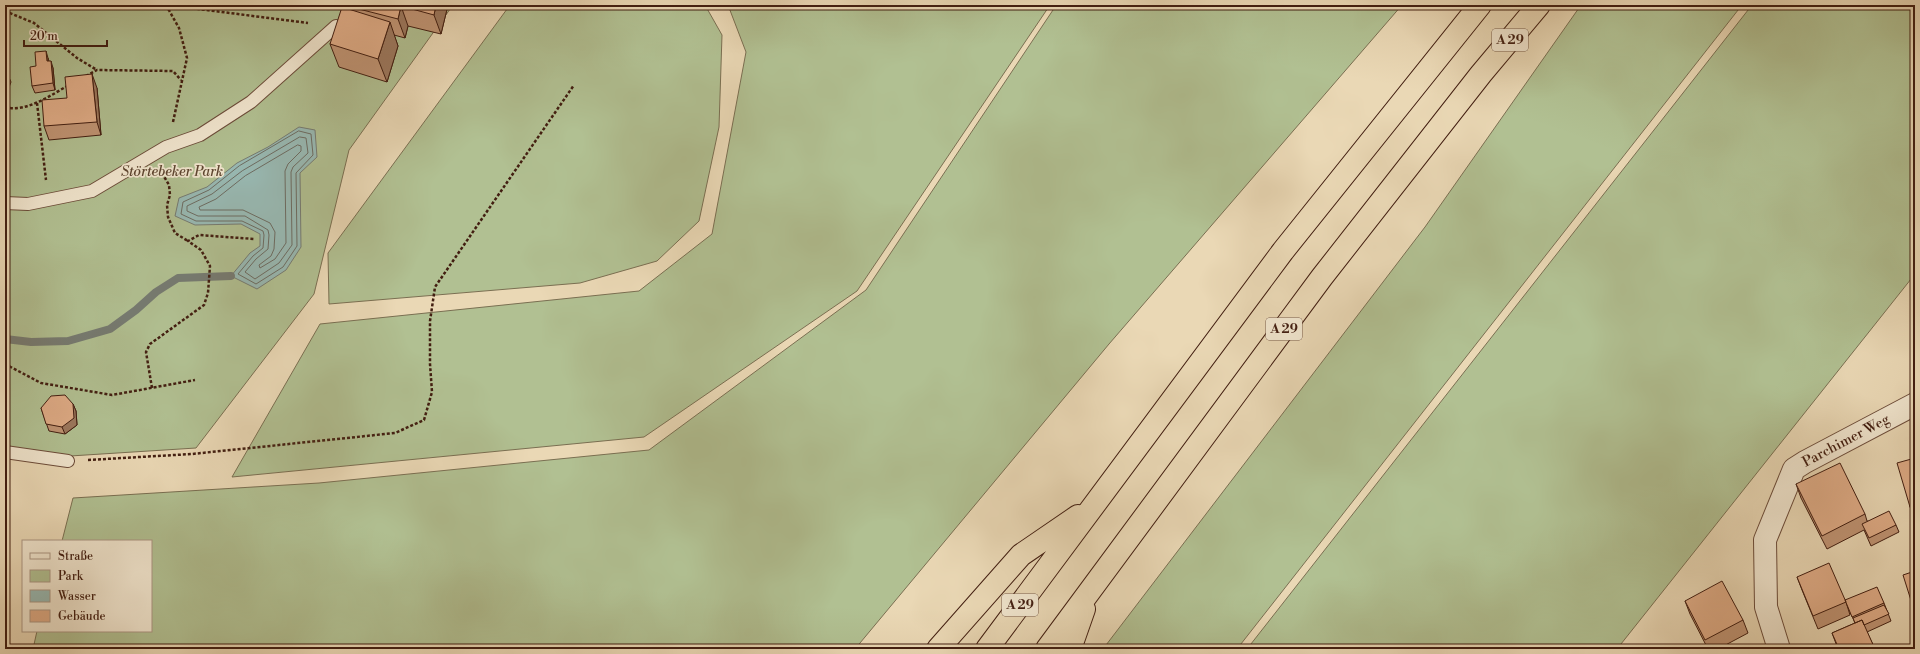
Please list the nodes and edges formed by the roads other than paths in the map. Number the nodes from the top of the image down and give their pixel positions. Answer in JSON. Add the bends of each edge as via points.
{"nodes":[{"id":1,"x":1480,"y":5,"type":"edge"},
{"id":2,"x":1539,"y":5,"type":"edge"},
{"id":3,"x":336,"y":26,"type":"edge"},
{"id":4,"x":5,"y":203,"type":"edge"},
{"id":5,"x":1915,"y":404,"type":"edge"},
{"id":6,"x":5,"y":452,"type":"edge"},
{"id":7,"x":68,"y":461,"type":"road end"},
{"id":8,"x":1091,"y":508,"type":"junction"},
{"id":9,"x":1091,"y":587,"type":"junction"},
{"id":10,"x":938,"y":649,"type":"edge"},
{"id":11,"x":987,"y":649,"type":"edge"},
{"id":12,"x":1047,"y":649,"type":"edge"},
{"id":13,"x":1070,"y":649,"type":"edge"},
{"id":14,"x":1779,"y":649,"type":"edge"}],
"edges":[{"from":1,"to":8,"type":"highway","number":"A 29","via":[[1283,251]]},
{"from":2,"to":9,"type":"highway","number":"A 29","via":[[1481,74],[1322,277]]},
{"from":3,"to":4,"type":"lane","via":[[251,102],[200,135],[166,147],[92,191],[28,204]]},
{"from":5,"to":14,"type":"street","name":"Parchimer Weg","via":[[1794,469],[1765,540],[1766,607]]},
{"from":6,"to":7,"type":"lane"},
{"from":8,"to":10,"type":"highway","via":[[1022,555]]},
{"from":8,"to":11,"type":"highway","number":"A 29"},
{"from":9,"to":12,"type":"highway","number":"A 29"},
{"from":9,"to":13,"type":"highway"}]}
